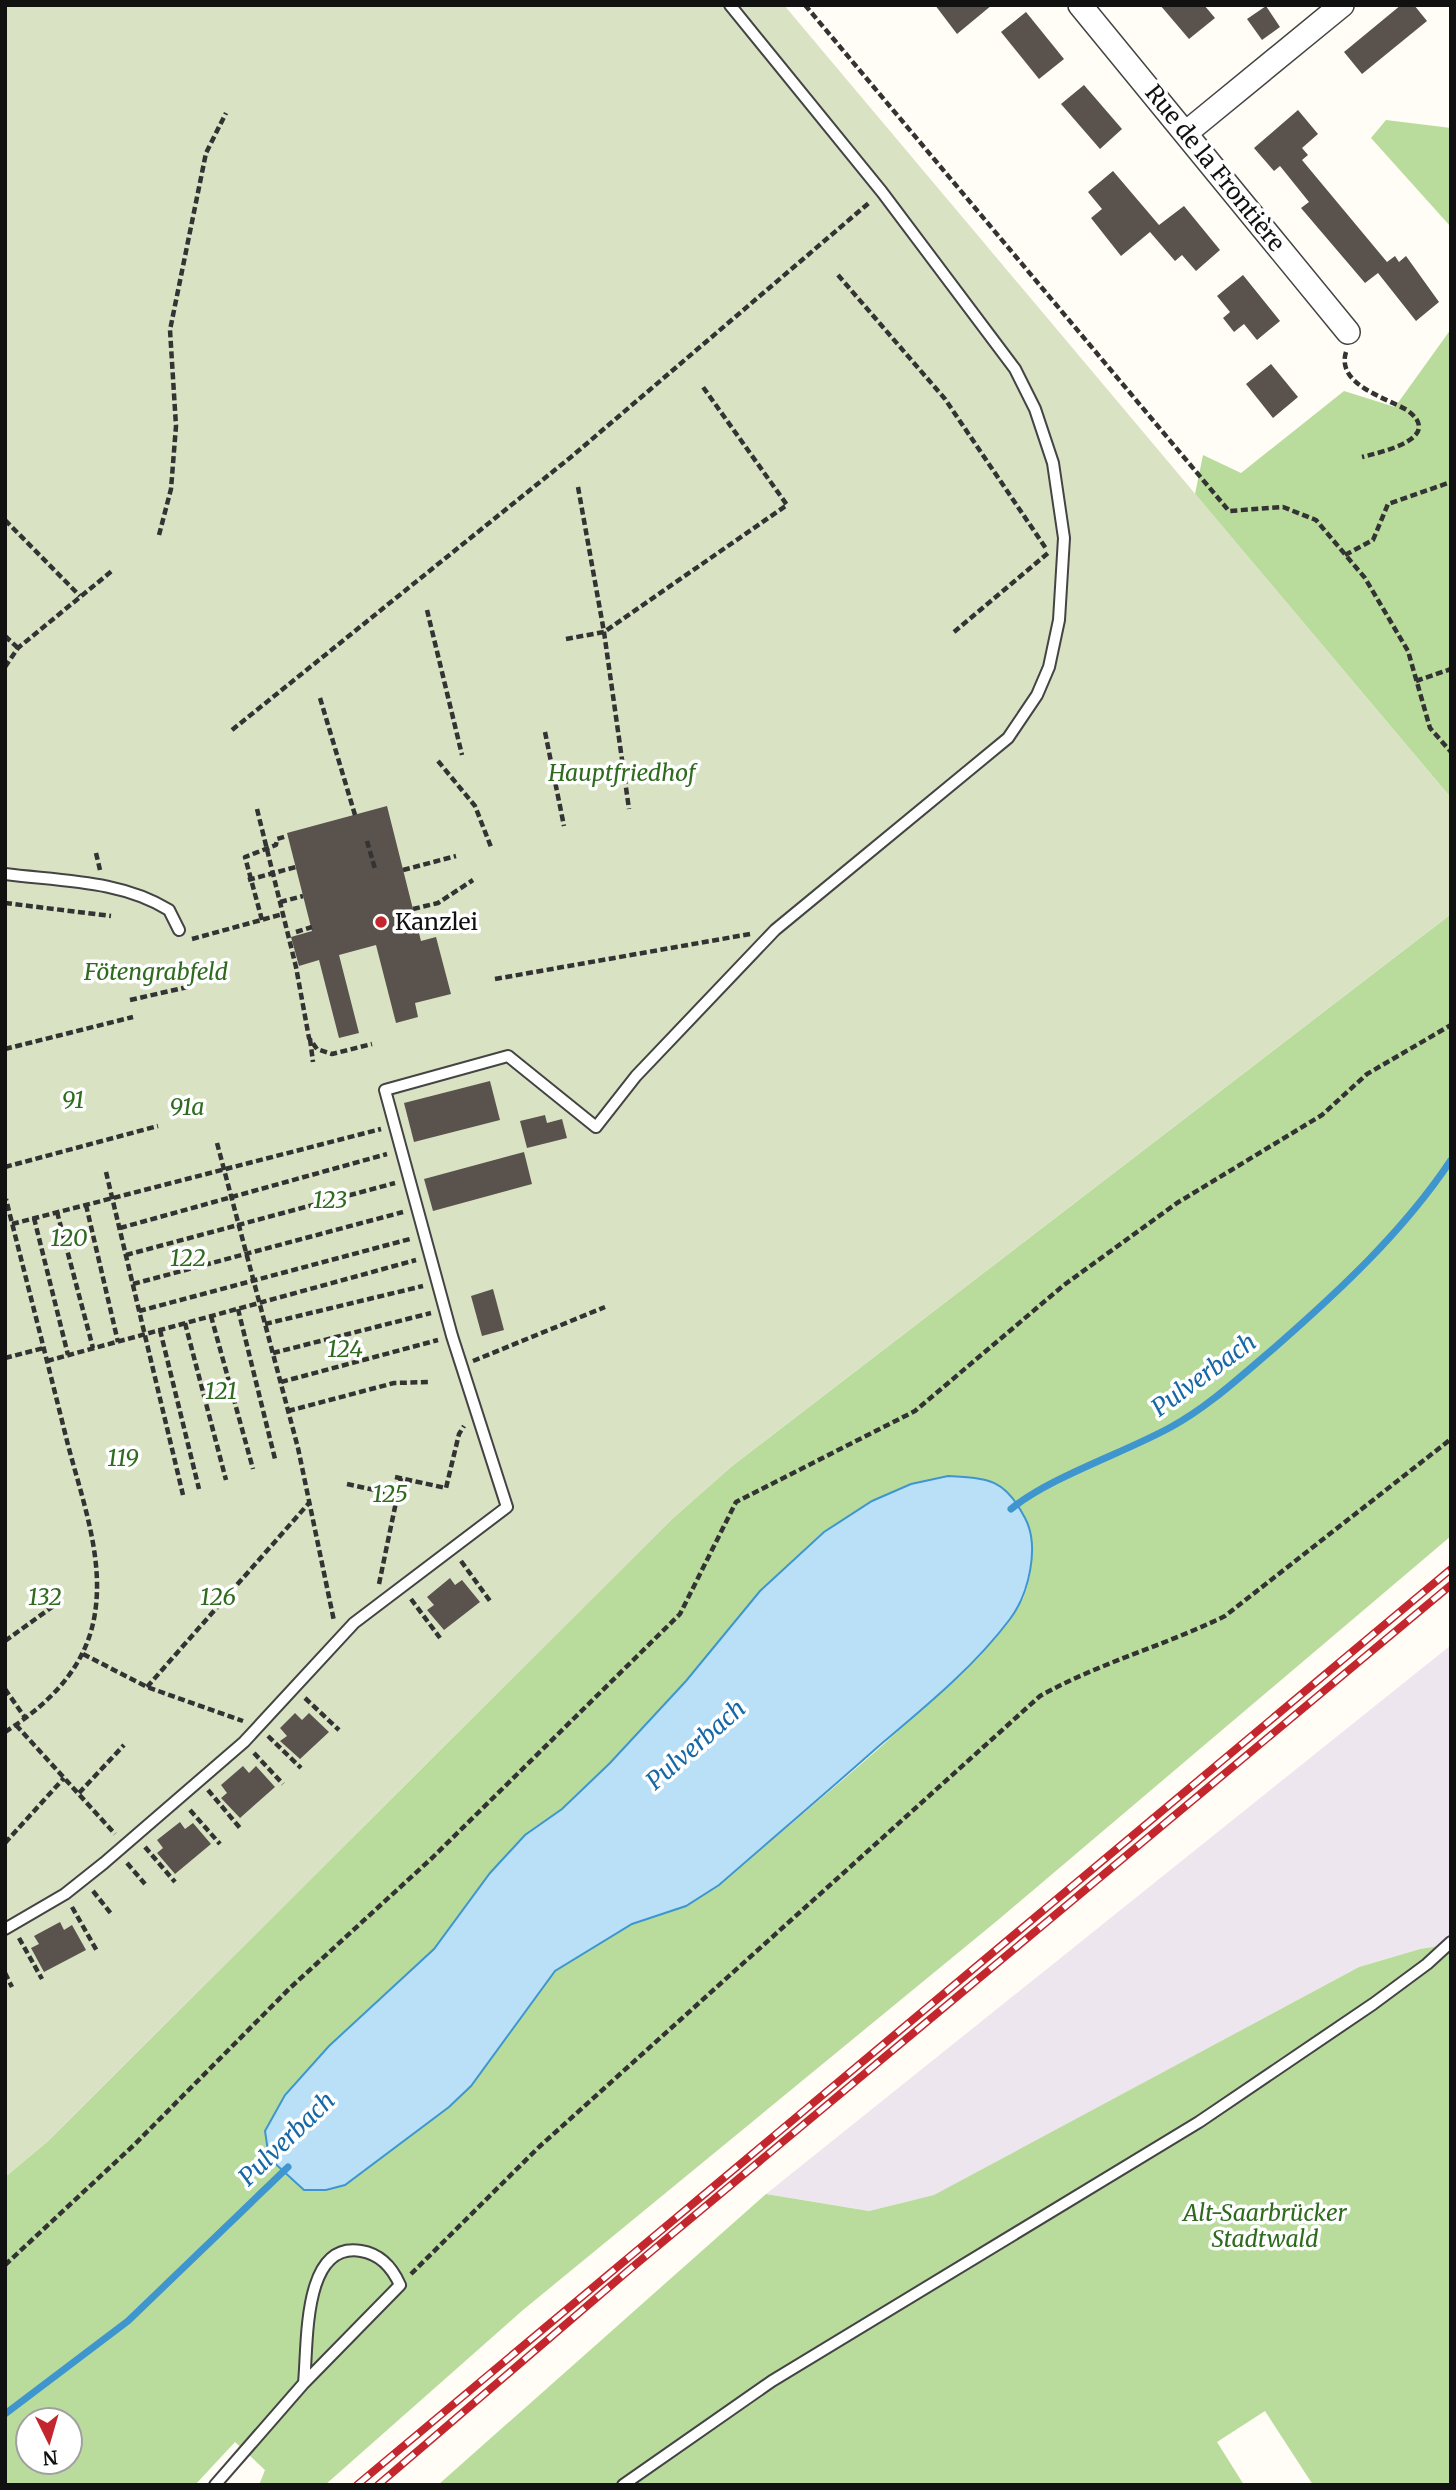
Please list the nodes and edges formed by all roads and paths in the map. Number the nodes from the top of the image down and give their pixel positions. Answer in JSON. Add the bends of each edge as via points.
{"nodes":[{"id":1,"x":730,"y":5,"type":"edge"},
{"id":2,"x":804,"y":5,"type":"edge"},
{"id":3,"x":1080,"y":5,"type":"edge"},
{"id":4,"x":1342,"y":5,"type":"edge"},
{"id":5,"x":226,"y":113,"type":"dead end"},
{"id":6,"x":1187,"y":132,"type":"junction"},
{"id":7,"x":882,"y":192,"type":"junction"},
{"id":8,"x":838,"y":275,"type":"dead end"},
{"id":9,"x":1348,"y":332,"type":"joint"},
{"id":10,"x":703,"y":387,"type":"dead end"},
{"id":11,"x":1362,"y":457,"type":"dead end"},
{"id":12,"x":1451,"y":482,"type":"edge"},
{"id":13,"x":578,"y":487,"type":"dead end"},
{"id":14,"x":5,"y":520,"type":"edge"},
{"id":15,"x":159,"y":535,"type":"dead end"},
{"id":16,"x":1065,"y":538,"type":"junction"},
{"id":17,"x":1048,"y":552,"type":"junction"},
{"id":18,"x":1345,"y":555,"type":"junction"},
{"id":19,"x":113,"y":570,"type":"dead end"},
{"id":20,"x":80,"y":596,"type":"junction"},
{"id":21,"x":428,"y":610,"type":"dead end"},
{"id":22,"x":604,"y":632,"type":"junction"},
{"id":23,"x":954,"y":632,"type":"dead end"},
{"id":24,"x":5,"y":636,"type":"edge"},
{"id":25,"x":566,"y":639,"type":"dead end"},
{"id":26,"x":18,"y":648,"type":"junction"},
{"id":27,"x":5,"y":667,"type":"edge"},
{"id":28,"x":1451,"y":669,"type":"edge"},
{"id":29,"x":1416,"y":681,"type":"junction"},
{"id":30,"x":320,"y":698,"type":"dead end"},
{"id":31,"x":232,"y":730,"type":"dead end"},
{"id":32,"x":545,"y":732,"type":"dead end"},
{"id":33,"x":1451,"y":751,"type":"edge"},
{"id":34,"x":463,"y":755,"type":"dead end"},
{"id":35,"x":438,"y":761,"type":"dead end"},
{"id":36,"x":257,"y":808,"type":"dead end"},
{"id":37,"x":629,"y":809,"type":"dead end"},
{"id":38,"x":355,"y":815,"type":"dead end"},
{"id":39,"x":564,"y":826,"type":"dead end"},
{"id":40,"x":287,"y":836,"type":"dead end"},
{"id":41,"x":367,"y":841,"type":"dead end"},
{"id":42,"x":491,"y":847,"type":"dead end"},
{"id":43,"x":266,"y":851,"type":"junction"},
{"id":44,"x":456,"y":856,"type":"dead end"},
{"id":45,"x":296,"y":867,"type":"dead end"},
{"id":46,"x":374,"y":869,"type":"dead end"},
{"id":47,"x":403,"y":870,"type":"dead end"},
{"id":48,"x":5,"y":874,"type":"edge"},
{"id":49,"x":272,"y":874,"type":"junction"},
{"id":50,"x":250,"y":879,"type":"junction"},
{"id":51,"x":473,"y":880,"type":"dead end"},
{"id":52,"x":303,"y":896,"type":"dead end"},
{"id":53,"x":279,"y":902,"type":"junction"},
{"id":54,"x":5,"y":903,"type":"edge"},
{"id":55,"x":413,"y":909,"type":"dead end"},
{"id":56,"x":283,"y":914,"type":"junction"},
{"id":57,"x":111,"y":916,"type":"dead end"},
{"id":58,"x":262,"y":920,"type":"junction"},
{"id":59,"x":312,"y":928,"type":"dead end"},
{"id":60,"x":775,"y":930,"type":"junction"},
{"id":61,"x":288,"y":934,"type":"junction"},
{"id":62,"x":180,"y":936,"type":"joint"},
{"id":63,"x":495,"y":979,"type":"dead end"},
{"id":64,"x":192,"y":986,"type":"dead end"},
{"id":65,"x":130,"y":1000,"type":"dead end"},
{"id":66,"x":133,"y":1017,"type":"dead end"},
{"id":67,"x":1451,"y":1025,"type":"edge"},
{"id":68,"x":309,"y":1038,"type":"junction"},
{"id":69,"x":372,"y":1044,"type":"dead end"},
{"id":70,"x":5,"y":1049,"type":"edge"},
{"id":71,"x":313,"y":1062,"type":"dead end"},
{"id":72,"x":395,"y":1125,"type":"junction"},
{"id":73,"x":158,"y":1126,"type":"dead end"},
{"id":74,"x":217,"y":1143,"type":"dead end"},
{"id":75,"x":401,"y":1150,"type":"junction"},
{"id":76,"x":5,"y":1167,"type":"edge"},
{"id":77,"x":224,"y":1169,"type":"junction"},
{"id":78,"x":106,"y":1172,"type":"dead end"},
{"id":79,"x":410,"y":1180,"type":"junction"},
{"id":80,"x":231,"y":1197,"type":"junction"},
{"id":81,"x":112,"y":1198,"type":"junction"},
{"id":82,"x":6,"y":1199,"type":"edge"},
{"id":83,"x":86,"y":1205,"type":"junction"},
{"id":84,"x":418,"y":1209,"type":"junction"},
{"id":85,"x":58,"y":1212,"type":"junction"},
{"id":86,"x":34,"y":1218,"type":"junction"},
{"id":87,"x":12,"y":1224,"type":"junction"},
{"id":88,"x":239,"y":1225,"type":"junction"},
{"id":89,"x":120,"y":1228,"type":"junction"},
{"id":90,"x":425,"y":1235,"type":"junction"},
{"id":91,"x":247,"y":1254,"type":"junction"},
{"id":92,"x":126,"y":1255,"type":"junction"},
{"id":93,"x":430,"y":1256,"type":"junction"},
{"id":94,"x":254,"y":1281,"type":"junction"},
{"id":95,"x":438,"y":1282,"type":"junction"},
{"id":96,"x":133,"y":1284,"type":"junction"},
{"id":97,"x":260,"y":1303,"type":"junction"},
{"id":98,"x":605,"y":1307,"type":"dead end"},
{"id":99,"x":237,"y":1309,"type":"junction"},
{"id":100,"x":445,"y":1310,"type":"junction"},
{"id":101,"x":139,"y":1311,"type":"junction"},
{"id":102,"x":211,"y":1316,"type":"junction"},
{"id":103,"x":185,"y":1323,"type":"junction"},
{"id":104,"x":265,"y":1324,"type":"junction"},
{"id":105,"x":160,"y":1330,"type":"junction"},
{"id":106,"x":145,"y":1335,"type":"junction"},
{"id":107,"x":452,"y":1336,"type":"junction"},
{"id":108,"x":118,"y":1342,"type":"junction"},
{"id":109,"x":44,"y":1348,"type":"junction"},
{"id":110,"x":93,"y":1348,"type":"junction"},
{"id":111,"x":273,"y":1353,"type":"junction"},
{"id":112,"x":68,"y":1355,"type":"junction"},
{"id":113,"x":5,"y":1358,"type":"edge"},
{"id":114,"x":47,"y":1361,"type":"junction"},
{"id":115,"x":461,"y":1366,"type":"junction"},
{"id":116,"x":281,"y":1382,"type":"junction"},
{"id":117,"x":429,"y":1382,"type":"dead end"},
{"id":118,"x":288,"y":1411,"type":"junction"},
{"id":119,"x":476,"y":1412,"type":"junction"},
{"id":120,"x":1451,"y":1439,"type":"edge"},
{"id":121,"x":275,"y":1459,"type":"dead end"},
{"id":122,"x":253,"y":1469,"type":"dead end"},
{"id":123,"x":395,"y":1476,"type":"dead end"},
{"id":124,"x":401,"y":1478,"type":"junction"},
{"id":125,"x":226,"y":1480,"type":"dead end"},
{"id":126,"x":347,"y":1484,"type":"dead end"},
{"id":127,"x":199,"y":1489,"type":"dead end"},
{"id":128,"x":183,"y":1495,"type":"dead end"},
{"id":129,"x":398,"y":1495,"type":"junction"},
{"id":130,"x":309,"y":1502,"type":"junction"},
{"id":131,"x":452,"y":1549,"type":"junction"},
{"id":132,"x":408,"y":1595,"type":"dead end"},
{"id":133,"x":490,"y":1601,"type":"dead end"},
{"id":134,"x":59,"y":1602,"type":"dead end"},
{"id":135,"x":374,"y":1608,"type":"junction"},
{"id":136,"x":440,"y":1638,"type":"dead end"},
{"id":137,"x":338,"y":1639,"type":"junction"},
{"id":138,"x":5,"y":1641,"type":"edge"},
{"id":139,"x":83,"y":1654,"type":"junction"},
{"id":140,"x":147,"y":1687,"type":"junction"},
{"id":141,"x":295,"y":1688,"type":"junction"},
{"id":142,"x":5,"y":1689,"type":"edge"},
{"id":143,"x":26,"y":1719,"type":"junction"},
{"id":144,"x":16,"y":1725,"type":"junction"},
{"id":145,"x":258,"y":1727,"type":"junction"},
{"id":146,"x":339,"y":1730,"type":"dead end"},
{"id":147,"x":5,"y":1731,"type":"edge"},
{"id":148,"x":244,"y":1742,"type":"junction"},
{"id":149,"x":124,"y":1745,"type":"dead end"},
{"id":150,"x":301,"y":1768,"type":"dead end"},
{"id":151,"x":64,"y":1778,"type":"junction"},
{"id":152,"x":200,"y":1782,"type":"junction"},
{"id":153,"x":283,"y":1784,"type":"dead end"},
{"id":154,"x":79,"y":1793,"type":"junction"},
{"id":155,"x":180,"y":1798,"type":"junction"},
{"id":156,"x":240,"y":1828,"type":"dead end"},
{"id":157,"x":136,"y":1836,"type":"junction"},
{"id":158,"x":5,"y":1843,"type":"edge"},
{"id":159,"x":219,"y":1844,"type":"dead end"},
{"id":160,"x":121,"y":1848,"type":"junction"},
{"id":161,"x":84,"y":1879,"type":"junction"},
{"id":162,"x":175,"y":1882,"type":"dead end"},
{"id":163,"x":145,"y":1884,"type":"dead end"},
{"id":164,"x":65,"y":1894,"type":"junction"},
{"id":165,"x":112,"y":1915,"type":"dead end"},
{"id":166,"x":9,"y":1927,"type":"edge"},
{"id":167,"x":1451,"y":1942,"type":"edge"},
{"id":168,"x":97,"y":1951,"type":"dead end"},
{"id":169,"x":5,"y":1973,"type":"edge"},
{"id":170,"x":42,"y":1979,"type":"dead end"},
{"id":171,"x":12,"y":1987,"type":"dead end"},
{"id":172,"x":5,"y":2265,"type":"edge"},
{"id":173,"x":400,"y":2285,"type":"junction"},
{"id":174,"x":304,"y":2383,"type":"junction"},
{"id":175,"x":215,"y":2485,"type":"edge"},
{"id":176,"x":623,"y":2485,"type":"edge"}],
"edges":[{"from":1,"to":7,"type":"lane"},
{"from":2,"to":18,"type":"path","via":[[1229,511],[1283,507],[1316,520]]},
{"from":3,"to":6,"type":"street","name":"Rue de la Frontière"},
{"from":4,"to":6,"type":"street"},
{"from":5,"to":15,"type":"path","via":[[206,153],[170,330],[176,426],[171,489]]},
{"from":6,"to":9,"type":"street","name":"Rue de la Frontière"},
{"from":7,"to":16,"type":"lane","via":[[1015,369],[1035,409],[1053,463]]},
{"from":7,"to":31,"type":"path","via":[[571,457]]},
{"from":8,"to":17,"type":"path","via":[[945,400]]},
{"from":9,"to":11,"type":"path","via":[[1343,363],[1348,375],[1408,410],[1419,424],[1418,432],[1403,444]]},
{"from":10,"to":22,"type":"path","via":[[787,505]]},
{"from":12,"to":18,"type":"path","via":[[1388,505],[1373,540]]},
{"from":13,"to":22,"type":"path"},
{"from":14,"to":20,"type":"path"},
{"from":16,"to":17,"type":"path"},
{"from":16,"to":60,"type":"lane","via":[[1059,620],[1049,667],[1037,695],[1007,738]]},
{"from":17,"to":23,"type":"path"},
{"from":18,"to":29,"type":"path","via":[[1365,578],[1408,651]]},
{"from":19,"to":20,"type":"path"},
{"from":20,"to":26,"type":"path"},
{"from":21,"to":34,"type":"path"},
{"from":22,"to":25,"type":"path"},
{"from":22,"to":37,"type":"path"},
{"from":24,"to":26,"type":"path"},
{"from":26,"to":27,"type":"path"},
{"from":28,"to":29,"type":"path"},
{"from":29,"to":33,"type":"path","via":[[1430,728]]},
{"from":30,"to":38,"type":"path"},
{"from":32,"to":39,"type":"path"},
{"from":35,"to":42,"type":"path","via":[[475,806]]},
{"from":36,"to":43,"type":"path"},
{"from":40,"to":43,"type":"path"},
{"from":41,"to":46,"type":"path"},
{"from":43,"to":49,"type":"path"},
{"from":43,"to":50,"type":"path","via":[[245,857]]},
{"from":44,"to":47,"type":"path"},
{"from":45,"to":49,"type":"path"},
{"from":48,"to":62,"type":"lane","via":[[126,891],[169,910]]},
{"from":49,"to":50,"type":"path"},
{"from":49,"to":53,"type":"path"},
{"from":50,"to":58,"type":"path"},
{"from":51,"to":55,"type":"path","via":[[438,903]]},
{"from":52,"to":53,"type":"path"},
{"from":53,"to":56,"type":"path"},
{"from":54,"to":57,"type":"path"},
{"from":56,"to":58,"type":"path"},
{"from":56,"to":61,"type":"path"},
{"from":58,"to":62,"type":"path"},
{"from":59,"to":61,"type":"path"},
{"from":60,"to":63,"type":"path"},
{"from":60,"to":72,"type":"lane","via":[[636,1076],[596,1127],[509,1056],[385,1090]]},
{"from":61,"to":68,"type":"path"},
{"from":64,"to":65,"type":"path"},
{"from":66,"to":70,"type":"path"},
{"from":67,"to":172,"type":"path","via":[[1367,1074],[1322,1115],[1177,1203],[1064,1285],[915,1411],[736,1502],[680,1614]]},
{"from":68,"to":69,"type":"path","via":[[317,1048],[332,1054]]},
{"from":68,"to":71,"type":"path"},
{"from":72,"to":75,"type":"lane"},
{"from":72,"to":77,"type":"path"},
{"from":73,"to":76,"type":"path"},
{"from":74,"to":77,"type":"path"},
{"from":75,"to":79,"type":"lane"},
{"from":75,"to":80,"type":"path"},
{"from":77,"to":80,"type":"path"},
{"from":77,"to":81,"type":"path"},
{"from":78,"to":81,"type":"path"},
{"from":79,"to":84,"type":"lane"},
{"from":79,"to":88,"type":"path"},
{"from":80,"to":88,"type":"path"},
{"from":80,"to":89,"type":"path"},
{"from":81,"to":83,"type":"path"},
{"from":81,"to":89,"type":"path"},
{"from":82,"to":87,"type":"path"},
{"from":83,"to":85,"type":"path"},
{"from":83,"to":108,"type":"path"},
{"from":84,"to":90,"type":"lane"},
{"from":84,"to":91,"type":"path"},
{"from":85,"to":86,"type":"path"},
{"from":85,"to":110,"type":"path"},
{"from":86,"to":87,"type":"path"},
{"from":86,"to":112,"type":"path"},
{"from":87,"to":109,"type":"path"},
{"from":88,"to":91,"type":"path"},
{"from":88,"to":92,"type":"path"},
{"from":89,"to":92,"type":"path"},
{"from":90,"to":93,"type":"lane"},
{"from":90,"to":94,"type":"path"},
{"from":91,"to":94,"type":"path"},
{"from":91,"to":96,"type":"path"},
{"from":92,"to":96,"type":"path"},
{"from":93,"to":95,"type":"lane"},
{"from":93,"to":97,"type":"path"},
{"from":94,"to":97,"type":"path"},
{"from":94,"to":101,"type":"path"},
{"from":95,"to":100,"type":"lane"},
{"from":95,"to":104,"type":"path"},
{"from":96,"to":101,"type":"path"},
{"from":97,"to":99,"type":"path"},
{"from":97,"to":104,"type":"path"},
{"from":98,"to":115,"type":"path"},
{"from":99,"to":102,"type":"path"},
{"from":99,"to":121,"type":"path"},
{"from":100,"to":107,"type":"lane"},
{"from":100,"to":111,"type":"path"},
{"from":101,"to":106,"type":"path"},
{"from":102,"to":103,"type":"path"},
{"from":102,"to":122,"type":"path"},
{"from":103,"to":105,"type":"path"},
{"from":103,"to":125,"type":"path"},
{"from":104,"to":111,"type":"path"},
{"from":105,"to":106,"type":"path"},
{"from":105,"to":127,"type":"path"},
{"from":106,"to":108,"type":"path"},
{"from":106,"to":128,"type":"path"},
{"from":107,"to":115,"type":"lane"},
{"from":107,"to":116,"type":"path"},
{"from":108,"to":110,"type":"path"},
{"from":109,"to":113,"type":"path"},
{"from":109,"to":114,"type":"path"},
{"from":110,"to":112,"type":"path"},
{"from":111,"to":116,"type":"path"},
{"from":112,"to":114,"type":"path"},
{"from":114,"to":139,"type":"path","via":[[94,1553],[95,1615]]},
{"from":115,"to":119,"type":"lane"},
{"from":116,"to":118,"type":"path"},
{"from":117,"to":118,"type":"path","via":[[394,1383]]},
{"from":118,"to":130,"type":"path"},
{"from":119,"to":124,"type":"path","via":[[458,1434],[446,1488]]},
{"from":119,"to":131,"type":"lane","via":[[507,1507]]},
{"from":120,"to":173,"type":"path","via":[[1225,1616],[1083,1672],[1040,1696],[539,2147]]},
{"from":123,"to":124,"type":"path"},
{"from":124,"to":129,"type":"path"},
{"from":126,"to":129,"type":"path"},
{"from":129,"to":135,"type":"path"},
{"from":130,"to":137,"type":"path"},
{"from":130,"to":140,"type":"path"},
{"from":131,"to":133,"type":"path"},
{"from":131,"to":135,"type":"lane"},
{"from":132,"to":136,"type":"path"},
{"from":134,"to":138,"type":"path"},
{"from":135,"to":137,"type":"lane"},
{"from":137,"to":141,"type":"lane"},
{"from":139,"to":140,"type":"path"},
{"from":139,"to":143,"type":"path","via":[[58,1690]]},
{"from":140,"to":145,"type":"path"},
{"from":141,"to":145,"type":"lane"},
{"from":141,"to":146,"type":"path"},
{"from":142,"to":143,"type":"path"},
{"from":143,"to":144,"type":"path"},
{"from":144,"to":147,"type":"path"},
{"from":144,"to":151,"type":"path"},
{"from":145,"to":148,"type":"lane"},
{"from":145,"to":150,"type":"path"},
{"from":148,"to":152,"type":"lane"},
{"from":148,"to":153,"type":"path"},
{"from":149,"to":154,"type":"path"},
{"from":151,"to":154,"type":"path"},
{"from":151,"to":158,"type":"path"},
{"from":152,"to":155,"type":"lane"},
{"from":152,"to":156,"type":"path"},
{"from":154,"to":160,"type":"path"},
{"from":155,"to":157,"type":"lane"},
{"from":155,"to":159,"type":"path"},
{"from":157,"to":160,"type":"lane"},
{"from":157,"to":162,"type":"path"},
{"from":160,"to":161,"type":"lane"},
{"from":160,"to":163,"type":"path"},
{"from":161,"to":164,"type":"lane"},
{"from":161,"to":165,"type":"path"},
{"from":164,"to":166,"type":"lane"},
{"from":164,"to":168,"type":"path"},
{"from":166,"to":170,"type":"path"},
{"from":167,"to":176,"type":"lane","via":[[1373,2004],[1199,2122],[772,2381]]},
{"from":169,"to":171,"type":"path"},
{"from":173,"to":174,"type":"lane"},
{"from":173,"to":174,"type":"lane","via":[[381,2259],[365,2252],[349,2249],[324,2262],[314,2290]]},
{"from":174,"to":175,"type":"lane"}]}
